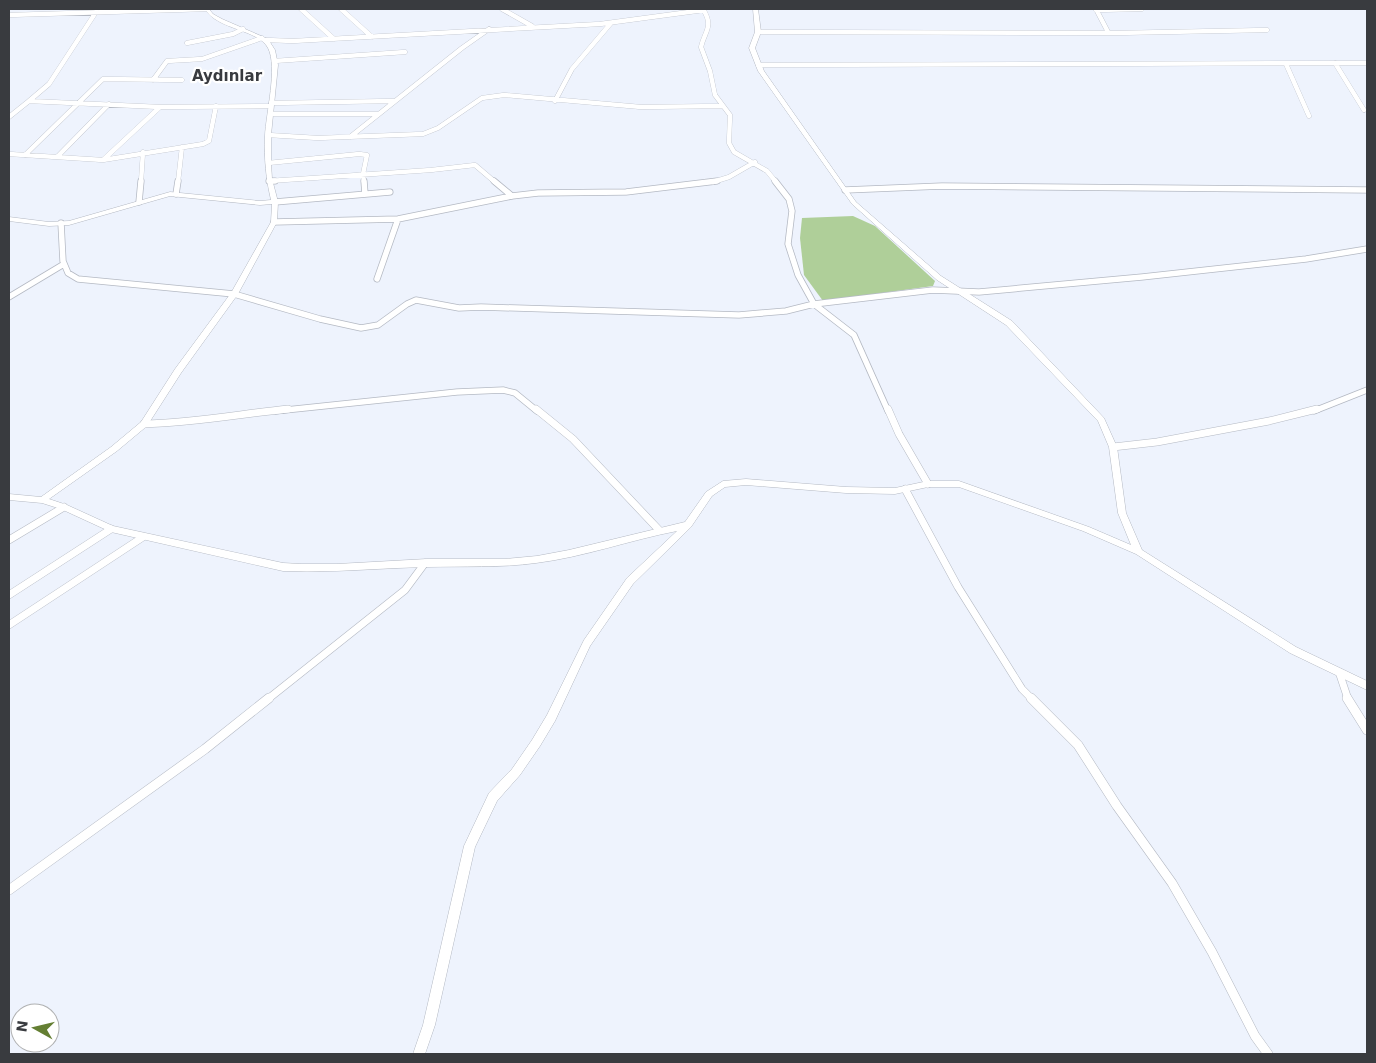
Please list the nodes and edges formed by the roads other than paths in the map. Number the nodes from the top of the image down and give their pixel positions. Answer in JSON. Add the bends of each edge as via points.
{"nodes":[{"id":1,"x":53,"y":9,"type":"edge"},
{"id":2,"x":207,"y":9,"type":"edge"},
{"id":3,"x":301,"y":9,"type":"edge"},
{"id":4,"x":340,"y":9,"type":"edge"},
{"id":5,"x":502,"y":9,"type":"edge"},
{"id":6,"x":756,"y":9,"type":"edge"},
{"id":7,"x":1096,"y":9,"type":"edge"},
{"id":8,"x":1142,"y":9,"type":"edge"},
{"id":9,"x":146,"y":10,"type":"edge"},
{"id":10,"x":161,"y":10,"type":"edge"},
{"id":11,"x":704,"y":10,"type":"edge"},
{"id":12,"x":97,"y":11,"type":"edge"},
{"id":13,"x":49,"y":14,"type":"junction"},
{"id":14,"x":9,"y":15,"type":"edge"},
{"id":15,"x":611,"y":22,"type":"junction"},
{"id":16,"x":533,"y":26,"type":"junction"},
{"id":17,"x":243,"y":29,"type":"junction"},
{"id":18,"x":489,"y":29,"type":"junction"},
{"id":19,"x":1267,"y":30,"type":"dead end"},
{"id":20,"x":758,"y":32,"type":"junction"},
{"id":21,"x":1108,"y":32,"type":"junction"},
{"id":22,"x":372,"y":37,"type":"junction"},
{"id":23,"x":334,"y":38,"type":"junction"},
{"id":24,"x":264,"y":39,"type":"junction"},
{"id":25,"x":187,"y":43,"type":"dead end"},
{"id":26,"x":405,"y":52,"type":"dead end"},
{"id":27,"x":274,"y":61,"type":"junction"},
{"id":28,"x":1335,"y":63,"type":"junction"},
{"id":29,"x":1367,"y":63,"type":"edge"},
{"id":30,"x":1286,"y":64,"type":"junction"},
{"id":31,"x":758,"y":65,"type":"junction"},
{"id":32,"x":153,"y":80,"type":"junction"},
{"id":33,"x":182,"y":80,"type":"dead end"},
{"id":34,"x":395,"y":100,"type":"junction"},
{"id":35,"x":29,"y":101,"type":"junction"},
{"id":36,"x":555,"y":101,"type":"junction"},
{"id":37,"x":78,"y":104,"type":"junction"},
{"id":38,"x":109,"y":104,"type":"junction"},
{"id":39,"x":271,"y":105,"type":"junction"},
{"id":40,"x":216,"y":106,"type":"junction"},
{"id":41,"x":722,"y":106,"type":"junction"},
{"id":42,"x":160,"y":108,"type":"junction"},
{"id":43,"x":1364,"y":110,"type":"dead end"},
{"id":44,"x":270,"y":114,"type":"junction"},
{"id":45,"x":378,"y":114,"type":"junction"},
{"id":46,"x":1309,"y":116,"type":"dead end"},
{"id":47,"x":9,"y":117,"type":"edge"},
{"id":48,"x":268,"y":135,"type":"junction"},
{"id":49,"x":350,"y":137,"type":"junction"},
{"id":50,"x":182,"y":147,"type":"junction"},
{"id":51,"x":144,"y":152,"type":"junction"},
{"id":52,"x":9,"y":154,"type":"edge"},
{"id":53,"x":25,"y":155,"type":"junction"},
{"id":54,"x":58,"y":156,"type":"junction"},
{"id":55,"x":103,"y":160,"type":"junction"},
{"id":56,"x":755,"y":162,"type":"junction"},
{"id":57,"x":268,"y":163,"type":"junction"},
{"id":58,"x":363,"y":174,"type":"junction"},
{"id":59,"x":269,"y":181,"type":"junction"},
{"id":60,"x":845,"y":190,"type":"junction"},
{"id":61,"x":1367,"y":190,"type":"edge"},
{"id":62,"x":390,"y":192,"type":"dead end"},
{"id":63,"x":176,"y":194,"type":"junction"},
{"id":64,"x":365,"y":194,"type":"junction"},
{"id":65,"x":512,"y":196,"type":"junction"},
{"id":66,"x":139,"y":202,"type":"junction"},
{"id":67,"x":275,"y":202,"type":"junction"},
{"id":68,"x":9,"y":219,"type":"edge"},
{"id":69,"x":398,"y":219,"type":"junction"},
{"id":70,"x":274,"y":222,"type":"junction"},
{"id":71,"x":61,"y":223,"type":"junction"},
{"id":72,"x":1367,"y":249,"type":"edge"},
{"id":73,"x":64,"y":264,"type":"junction"},
{"id":74,"x":377,"y":279,"type":"dead end"},
{"id":75,"x":959,"y":291,"type":"junction"},
{"id":76,"x":234,"y":294,"type":"junction"},
{"id":77,"x":9,"y":296,"type":"edge"},
{"id":78,"x":814,"y":304,"type":"junction"},
{"id":79,"x":1367,"y":390,"type":"edge"},
{"id":80,"x":144,"y":424,"type":"junction"},
{"id":81,"x":1113,"y":447,"type":"junction"},
{"id":82,"x":928,"y":484,"type":"junction"},
{"id":83,"x":905,"y":489,"type":"junction"},
{"id":84,"x":9,"y":497,"type":"edge"},
{"id":85,"x":42,"y":500,"type":"junction"},
{"id":86,"x":64,"y":507,"type":"junction"},
{"id":87,"x":688,"y":525,"type":"junction"},
{"id":88,"x":111,"y":529,"type":"junction"},
{"id":89,"x":660,"y":530,"type":"junction"},
{"id":90,"x":143,"y":537,"type":"junction"},
{"id":91,"x":9,"y":540,"type":"edge"},
{"id":92,"x":1139,"y":552,"type":"junction"},
{"id":93,"x":425,"y":563,"type":"junction"},
{"id":94,"x":9,"y":595,"type":"edge"},
{"id":95,"x":9,"y":625,"type":"edge"},
{"id":96,"x":1338,"y":672,"type":"junction"},
{"id":97,"x":1367,"y":686,"type":"edge"},
{"id":98,"x":1367,"y":730,"type":"edge"},
{"id":99,"x":9,"y":890,"type":"edge"},
{"id":100,"x":419,"y":1054,"type":"edge"},
{"id":101,"x":1268,"y":1054,"type":"edge"}],
"edges":[{"from":1,"to":13,"type":"street"},
{"from":2,"to":10,"type":"street"},
{"from":2,"to":17,"type":"street","via":[[220,20]]},
{"from":3,"to":23,"type":"street"},
{"from":4,"to":22,"type":"street"},
{"from":5,"to":16,"type":"street"},
{"from":6,"to":20,"type":"street"},
{"from":7,"to":8,"type":"street"},
{"from":7,"to":21,"type":"street"},
{"from":9,"to":10,"type":"street"},
{"from":9,"to":12,"type":"street"},
{"from":11,"to":15,"type":"street"},
{"from":11,"to":41,"type":"street","via":[[709,18],[702,47],[715,96]]},
{"from":12,"to":13,"type":"street"},
{"from":12,"to":35,"type":"street","via":[[49,84]]},
{"from":13,"to":14,"type":"street"},
{"from":15,"to":16,"type":"street"},
{"from":15,"to":36,"type":"street","via":[[572,69]]},
{"from":16,"to":18,"type":"street"},
{"from":17,"to":24,"type":"street"},
{"from":17,"to":25,"type":"street"},
{"from":18,"to":22,"type":"street"},
{"from":18,"to":34,"type":"street"},
{"from":19,"to":21,"type":"street"},
{"from":20,"to":21,"type":"street"},
{"from":20,"to":31,"type":"street","via":[[752,48]]},
{"from":22,"to":23,"type":"street"},
{"from":23,"to":24,"type":"street"},
{"from":24,"to":27,"type":"street","via":[[272,50]]},
{"from":24,"to":32,"type":"street","via":[[216,55],[167,61]]},
{"from":26,"to":27,"type":"street"},
{"from":27,"to":39,"type":"street"},
{"from":28,"to":29,"type":"street"},
{"from":28,"to":30,"type":"street"},
{"from":28,"to":43,"type":"street"},
{"from":30,"to":31,"type":"street"},
{"from":30,"to":46,"type":"street"},
{"from":31,"to":60,"type":"street"},
{"from":32,"to":33,"type":"street"},
{"from":32,"to":37,"type":"street","via":[[103,79]]},
{"from":34,"to":39,"type":"street"},
{"from":34,"to":45,"type":"street"},
{"from":35,"to":37,"type":"street"},
{"from":35,"to":47,"type":"street"},
{"from":36,"to":41,"type":"street","via":[[644,107]]},
{"from":36,"to":49,"type":"street","via":[[487,96],[423,134]]},
{"from":37,"to":38,"type":"street"},
{"from":37,"to":53,"type":"street"},
{"from":38,"to":42,"type":"street"},
{"from":38,"to":54,"type":"street"},
{"from":39,"to":40,"type":"street"},
{"from":39,"to":44,"type":"street"},
{"from":40,"to":42,"type":"street"},
{"from":40,"to":50,"type":"street","via":[[209,141]]},
{"from":41,"to":56,"type":"street","via":[[730,115],[729,143],[734,152]]},
{"from":42,"to":55,"type":"street"},
{"from":44,"to":45,"type":"street"},
{"from":44,"to":48,"type":"street"},
{"from":45,"to":49,"type":"street"},
{"from":48,"to":49,"type":"street"},
{"from":48,"to":57,"type":"street"},
{"from":50,"to":51,"type":"street"},
{"from":50,"to":63,"type":"street"},
{"from":51,"to":55,"type":"street"},
{"from":51,"to":66,"type":"street"},
{"from":52,"to":53,"type":"street"},
{"from":53,"to":54,"type":"street"},
{"from":54,"to":55,"type":"street"},
{"from":56,"to":65,"type":"street","via":[[729,177],[702,184],[626,192],[568,191]]},
{"from":56,"to":78,"type":"street","via":[[767,171],[789,199],[792,211],[788,244],[798,275]]},
{"from":57,"to":58,"type":"street","via":[[367,155]]},
{"from":57,"to":59,"type":"street"},
{"from":58,"to":59,"type":"street"},
{"from":58,"to":64,"type":"street"},
{"from":58,"to":65,"type":"street","via":[[475,165]]},
{"from":59,"to":67,"type":"street"},
{"from":60,"to":61,"type":"street","via":[[952,186]]},
{"from":60,"to":75,"type":"street","via":[[854,203],[939,278]]},
{"from":62,"to":64,"type":"street"},
{"from":63,"to":66,"type":"street"},
{"from":63,"to":67,"type":"street","via":[[260,204]]},
{"from":64,"to":67,"type":"street"},
{"from":65,"to":69,"type":"street"},
{"from":66,"to":71,"type":"street"},
{"from":67,"to":70,"type":"street"},
{"from":68,"to":71,"type":"street"},
{"from":69,"to":70,"type":"street"},
{"from":69,"to":74,"type":"street"},
{"from":70,"to":76,"type":"street"},
{"from":71,"to":73,"type":"street"},
{"from":72,"to":75,"type":"street","via":[[1142,277],[979,292]]},
{"from":73,"to":76,"type":"street","via":[[68,273],[78,279]]},
{"from":73,"to":77,"type":"street"},
{"from":75,"to":78,"type":"street","via":[[933,290]]},
{"from":75,"to":81,"type":"street","via":[[1009,323],[1101,420]]},
{"from":76,"to":78,"type":"street","via":[[362,328],[378,325],[416,300],[459,308],[739,315],[786,311]]},
{"from":76,"to":80,"type":"street"},
{"from":78,"to":82,"type":"street","via":[[854,335],[899,434]]},
{"from":79,"to":81,"type":"street","via":[[1313,411],[1269,421]]},
{"from":80,"to":85,"type":"street"},
{"from":80,"to":89,"type":"street","via":[[503,390],[516,393],[573,439]]},
{"from":81,"to":92,"type":"street","via":[[1122,514]]},
{"from":82,"to":83,"type":"street"},
{"from":82,"to":92,"type":"street","via":[[959,484],[1086,529]]},
{"from":83,"to":87,"type":"street","via":[[846,490],[746,482],[723,484],[709,494]]},
{"from":83,"to":101,"type":"street","via":[[958,587],[1022,689],[1078,745],[1172,882],[1210,947],[1255,1036]]},
{"from":84,"to":85,"type":"street"},
{"from":85,"to":86,"type":"street"},
{"from":86,"to":88,"type":"street"},
{"from":86,"to":91,"type":"street"},
{"from":87,"to":89,"type":"street"},
{"from":87,"to":100,"type":"street","via":[[630,581],[587,644],[536,743],[493,797],[470,846],[429,1025]]},
{"from":88,"to":90,"type":"street"},
{"from":88,"to":94,"type":"street"},
{"from":89,"to":93,"type":"street","via":[[552,557],[510,562]]},
{"from":90,"to":93,"type":"street","via":[[283,567],[306,569]]},
{"from":90,"to":95,"type":"street"},
{"from":92,"to":96,"type":"street","via":[[1294,650]]},
{"from":93,"to":99,"type":"street","via":[[405,590],[205,749]]},
{"from":96,"to":97,"type":"street"},
{"from":96,"to":98,"type":"street","via":[[1347,698]]}]}
